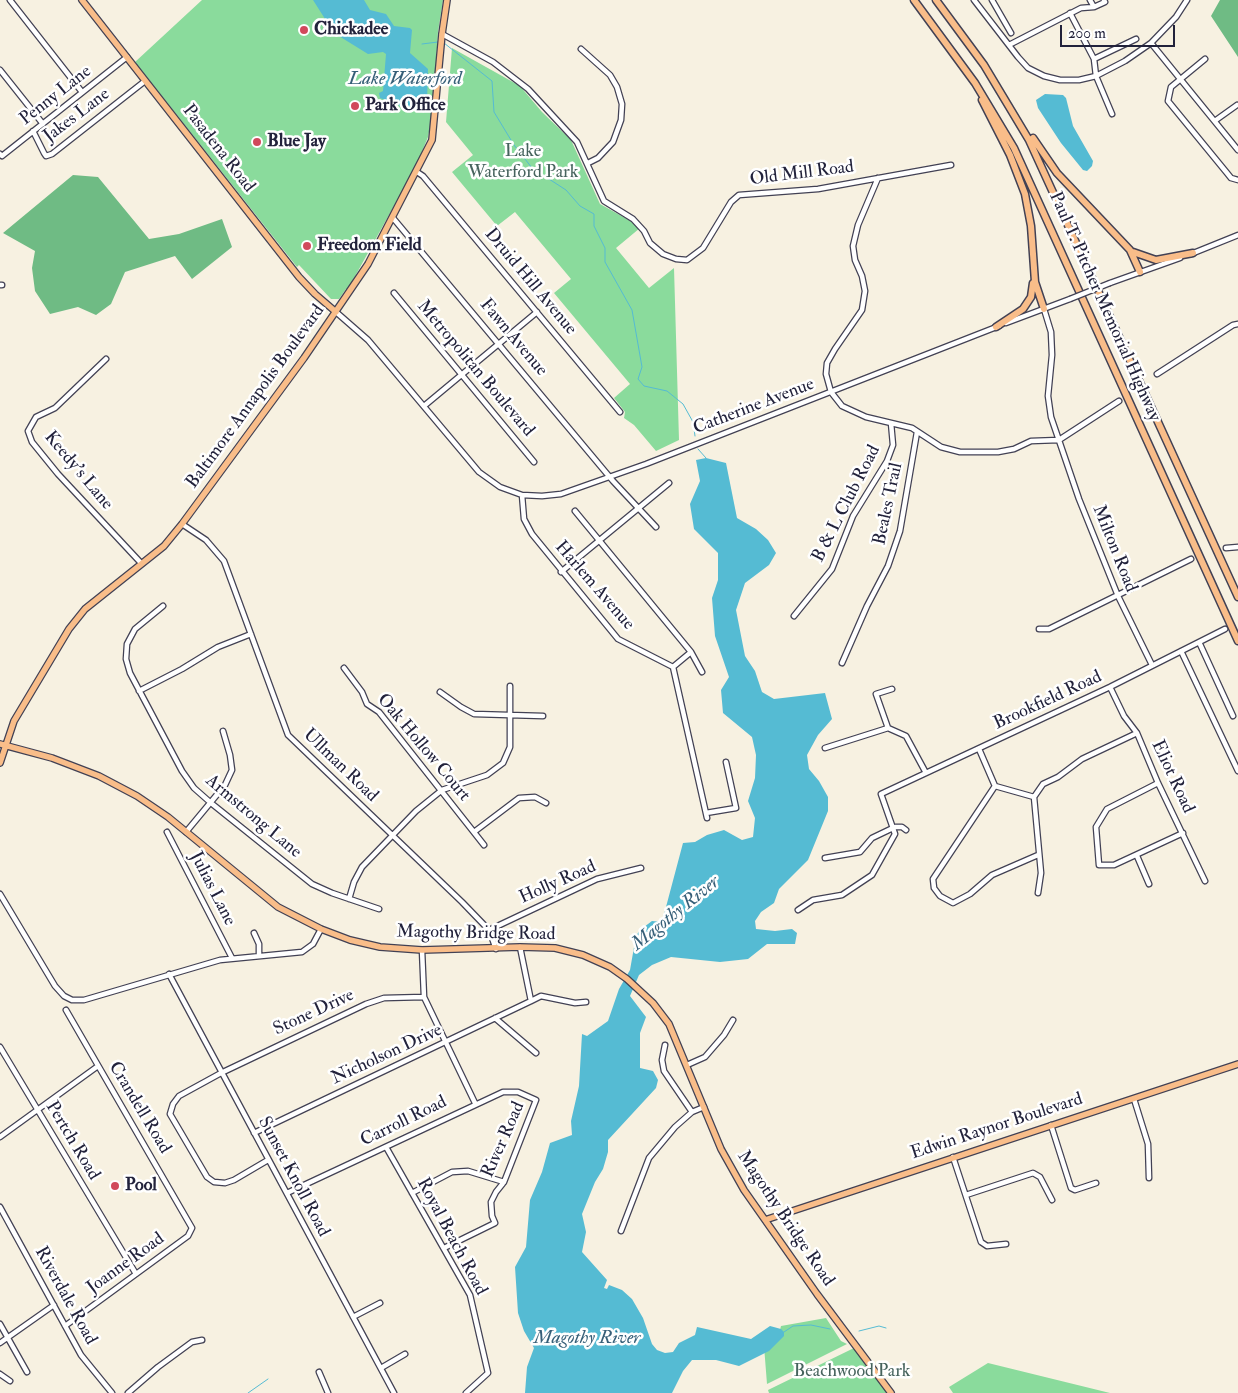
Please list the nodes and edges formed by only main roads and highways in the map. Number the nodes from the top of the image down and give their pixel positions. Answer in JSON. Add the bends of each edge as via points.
{"nodes":[{"id":1,"x":82,"y":0,"type":"edge"},
{"id":2,"x":447,"y":0,"type":"edge"},
{"id":3,"x":914,"y":0,"type":"edge"},
{"id":4,"x":936,"y":0,"type":"edge"},
{"id":5,"x":975,"y":82,"type":"junction"},
{"id":6,"x":999,"y":87,"type":"junction"},
{"id":7,"x":1130,"y":250,"type":"junction"},
{"id":8,"x":1194,"y":253,"type":"road end"},
{"id":9,"x":1034,"y":266,"type":"junction"},
{"id":10,"x":1140,"y":272,"type":"road end"},
{"id":11,"x":1044,"y":309,"type":"road end"},
{"id":12,"x":336,"y":312,"type":"junction"},
{"id":13,"x":996,"y":326,"type":"road end"},
{"id":14,"x":1238,"y":597,"type":"edge"},
{"id":15,"x":1238,"y":642,"type":"edge"},
{"id":16,"x":3,"y":745,"type":"edge"},
{"id":17,"x":0,"y":763,"type":"edge"},
{"id":18,"x":1238,"y":1064,"type":"edge"},
{"id":19,"x":765,"y":1220,"type":"junction"},
{"id":20,"x":891,"y":1393,"type":"edge"}],
"edges":[{"from":1,"to":12,"type":"main road","name":"Pasadena Road","via":[[303,282]]},
{"from":2,"to":12,"type":"main road","name":"Baltimore Annapolis Boulevard","via":[[434,132],[417,172],[368,264]]},
{"from":3,"to":5,"type":"highway","name":"Paul T. Pitcher Memorial Highway"},
{"from":4,"to":6,"type":"highway","name":"Paul T. Pitcher Memorial Highway"},
{"from":5,"to":9,"type":"highway","via":[[1023,187],[1031,226]]},
{"from":5,"to":15,"type":"highway","name":"Paul T. Pitcher Memorial Highway","via":[[1038,196]]},
{"from":6,"to":7,"type":"highway","via":[[1047,161]]},
{"from":6,"to":14,"type":"highway","name":"Paul T. Pitcher Memorial Highway","via":[[1053,189]]},
{"from":7,"to":8,"type":"highway","via":[[1138,256],[1156,260]]},
{"from":7,"to":10,"type":"highway"},
{"from":9,"to":11,"type":"highway"},
{"from":9,"to":13,"type":"highway","via":[[1033,290],[1028,303],[1017,315]]},
{"from":12,"to":16,"type":"main road","name":"Baltimore Annapolis Boulevard","via":[[164,546],[85,609],[69,629],[24,702]]},
{"from":16,"to":17,"type":"main road","name":"Baltimore Annapolis Boulevard"},
{"from":16,"to":19,"type":"main road","name":"Magothy Bridge Road","via":[[52,758],[112,782],[150,804],[278,907],[350,940],[380,947],[422,950],[520,947],[570,951],[620,974],[637,986],[668,1024],[721,1149]]},
{"from":18,"to":19,"type":"main road","name":"Edwin Raynor Boulevard"},
{"from":19,"to":20,"type":"main road","name":"Magothy Bridge Road"}]}
